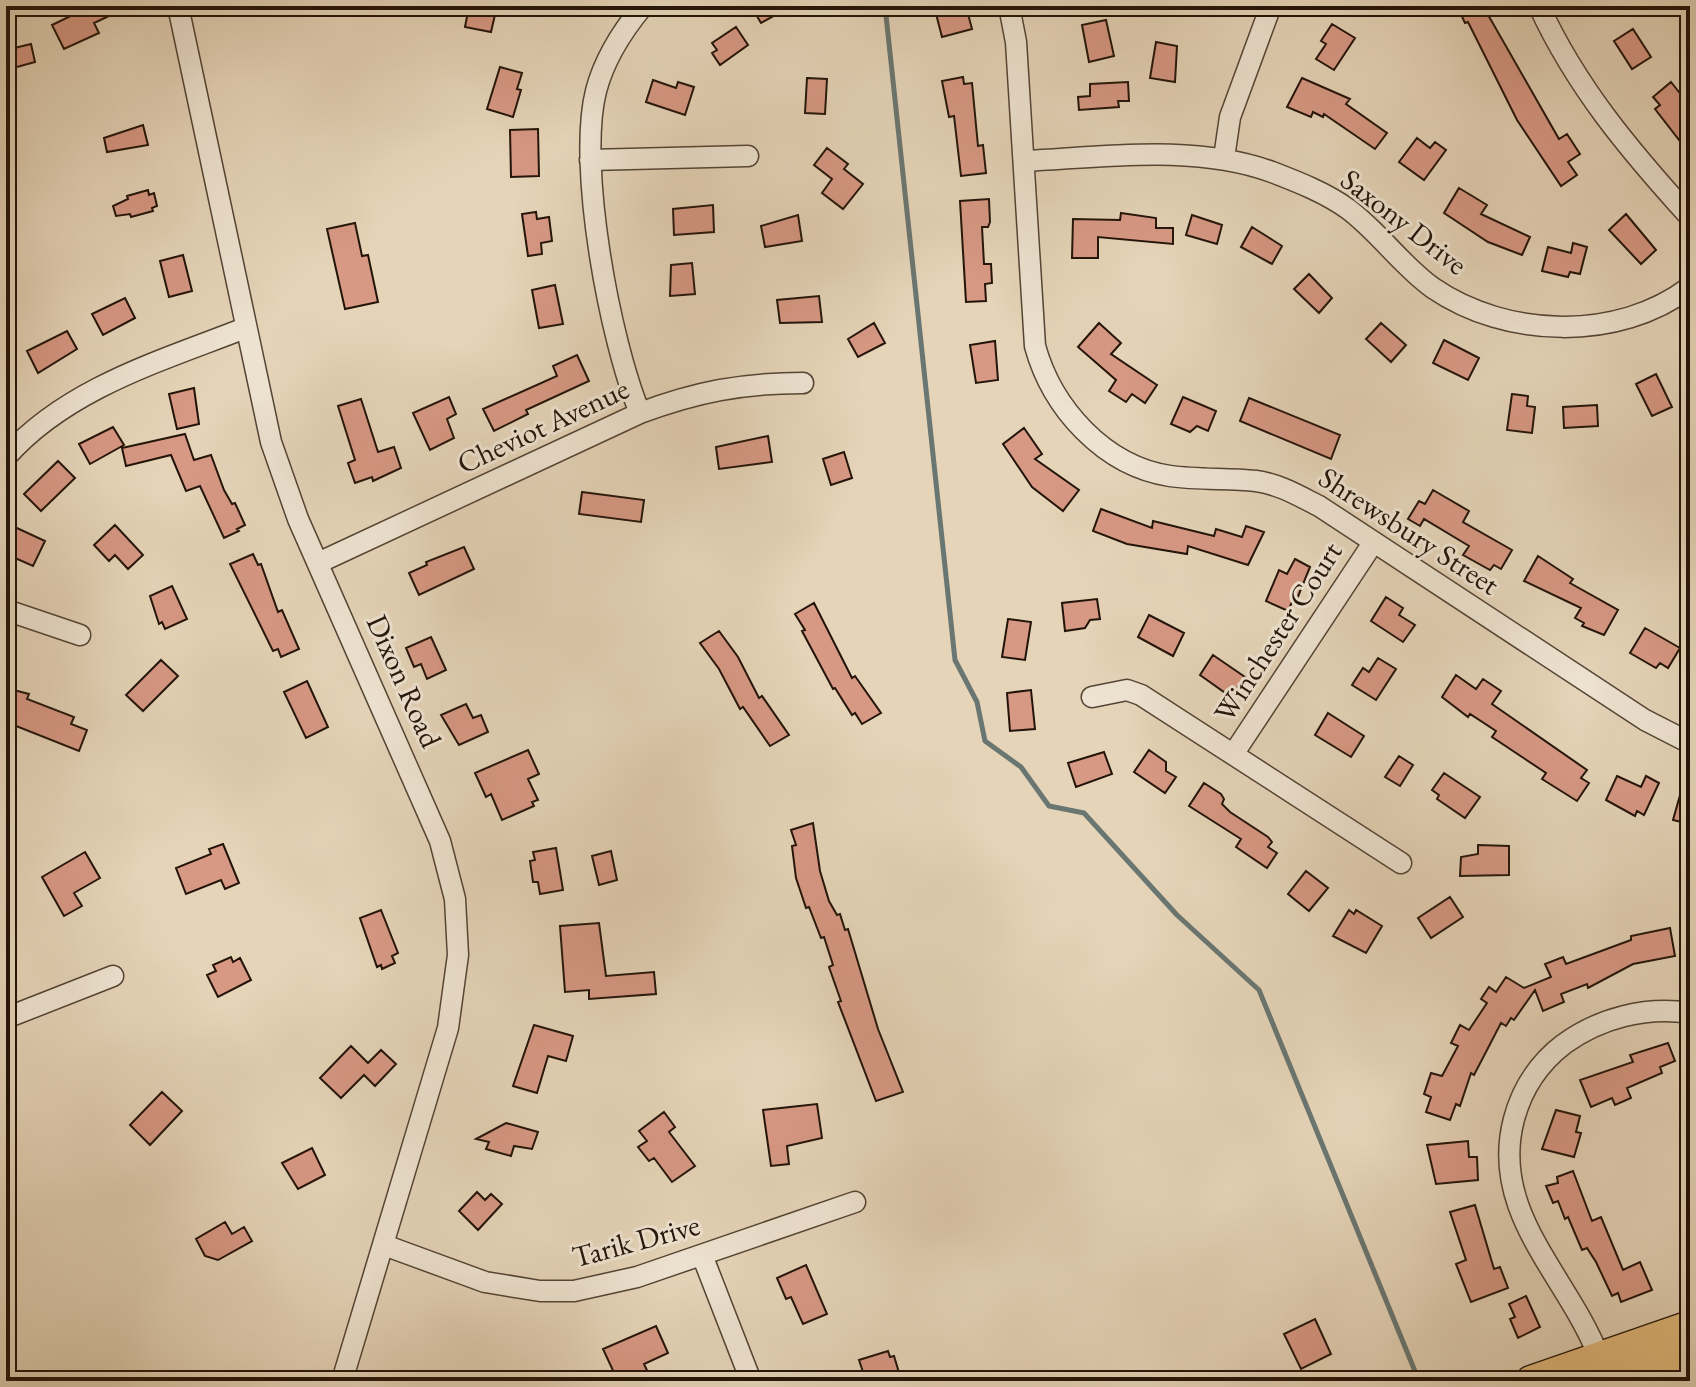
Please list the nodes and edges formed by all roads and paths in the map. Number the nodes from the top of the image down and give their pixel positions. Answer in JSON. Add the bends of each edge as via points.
{"nodes":[{"id":1,"x":178,"y":6,"type":"edge"},
{"id":2,"x":643,"y":6,"type":"edge"},
{"id":3,"x":1009,"y":6,"type":"edge"},
{"id":4,"x":1539,"y":6,"type":"edge"},
{"id":5,"x":1269,"y":11,"type":"dead end"},
{"id":6,"x":748,"y":156,"type":"dead end"},
{"id":7,"x":1224,"y":158,"type":"junction"},
{"id":8,"x":590,"y":160,"type":"junction"},
{"id":9,"x":1025,"y":161,"type":"junction"},
{"id":10,"x":1690,"y":217,"type":"edge"},
{"id":11,"x":1690,"y":287,"type":"edge"},
{"id":12,"x":245,"y":328,"type":"junction"},
{"id":13,"x":803,"y":383,"type":"dead end"},
{"id":14,"x":640,"y":413,"type":"junction"},
{"id":15,"x":6,"y":457,"type":"edge"},
{"id":16,"x":1373,"y":543,"type":"junction"},
{"id":17,"x":318,"y":563,"type":"junction"},
{"id":18,"x":6,"y":610,"type":"edge"},
{"id":19,"x":80,"y":635,"type":"dead end"},
{"id":20,"x":1092,"y":697,"type":"dead end"},
{"id":21,"x":1690,"y":743,"type":"edge"},
{"id":22,"x":1234,"y":753,"type":"junction"},
{"id":23,"x":1401,"y":863,"type":"dead end"},
{"id":24,"x":113,"y":976,"type":"dead end"},
{"id":25,"x":1690,"y":1013,"type":"edge"},
{"id":26,"x":6,"y":1018,"type":"edge"},
{"id":27,"x":855,"y":1202,"type":"dead end"},
{"id":28,"x":384,"y":1245,"type":"junction"},
{"id":29,"x":702,"y":1255,"type":"junction"},
{"id":30,"x":1690,"y":1326,"type":"edge"},
{"id":31,"x":1690,"y":1357,"type":"edge"},
{"id":32,"x":1608,"y":1369,"type":"edge"},
{"id":33,"x":342,"y":1381,"type":"edge"},
{"id":34,"x":751,"y":1381,"type":"edge"},
{"id":35,"x":1531,"y":1381,"type":"edge"}],
"edges":[{"from":1,"to":12,"type":"street","name":"Dixon Road"},
{"from":2,"to":8,"type":"street","via":[[600,79],[592,111]]},
{"from":3,"to":9,"type":"street","name":"Shrewsbury Street"},
{"from":4,"to":10,"type":"street","via":[[1568,64],[1610,126]]},
{"from":5,"to":7,"type":"street","via":[[1233,107]]},
{"from":6,"to":8,"type":"street"},
{"from":7,"to":9,"type":"street","name":"Saxony Drive"},
{"from":7,"to":11,"type":"street","name":"Saxony Drive","via":[[1329,197],[1430,286],[1505,321],[1590,326],[1638,314]]},
{"from":8,"to":14,"type":"street","via":[[619,353]]},
{"from":9,"to":16,"type":"street","name":"Shrewsbury Street","via":[[1035,346],[1049,385],[1075,421],[1100,444],[1143,469],[1277,486],[1319,506]]},
{"from":12,"to":15,"type":"street","via":[[86,394],[44,420]]},
{"from":12,"to":17,"type":"street","name":"Dixon Road","via":[[284,483]]},
{"from":13,"to":14,"type":"street","name":"Cheviot Avenue","via":[[692,393]]},
{"from":14,"to":17,"type":"street","name":"Cheviot Avenue"},
{"from":16,"to":21,"type":"street","name":"Shrewsbury Street","via":[[1645,720]]},
{"from":16,"to":22,"type":"street","name":"Winchester Court"},
{"from":17,"to":28,"type":"street","name":"Dixon Road","via":[[440,841],[458,927],[448,1028]]},
{"from":18,"to":19,"type":"street"},
{"from":20,"to":22,"type":"street","name":"Winchester Court","via":[[1127,690],[1141,695]]},
{"from":22,"to":23,"type":"street","name":"Winchester Court"},
{"from":24,"to":26,"type":"street"},
{"from":25,"to":32,"type":"street","via":[[1632,1014],[1577,1035],[1527,1084],[1509,1139],[1510,1183],[1521,1219],[1575,1303]]},
{"from":27,"to":29,"type":"street","name":"Tarik Drive"},
{"from":28,"to":29,"type":"street","name":"Tarik Drive","via":[[485,1282],[540,1291],[608,1286]]},
{"from":28,"to":33,"type":"street","name":"Dixon Road"},
{"from":29,"to":34,"type":"street"},
{"from":30,"to":32,"type":"main road"},
{"from":31,"to":32,"type":"main road"},
{"from":32,"to":35,"type":"main road"}]}
